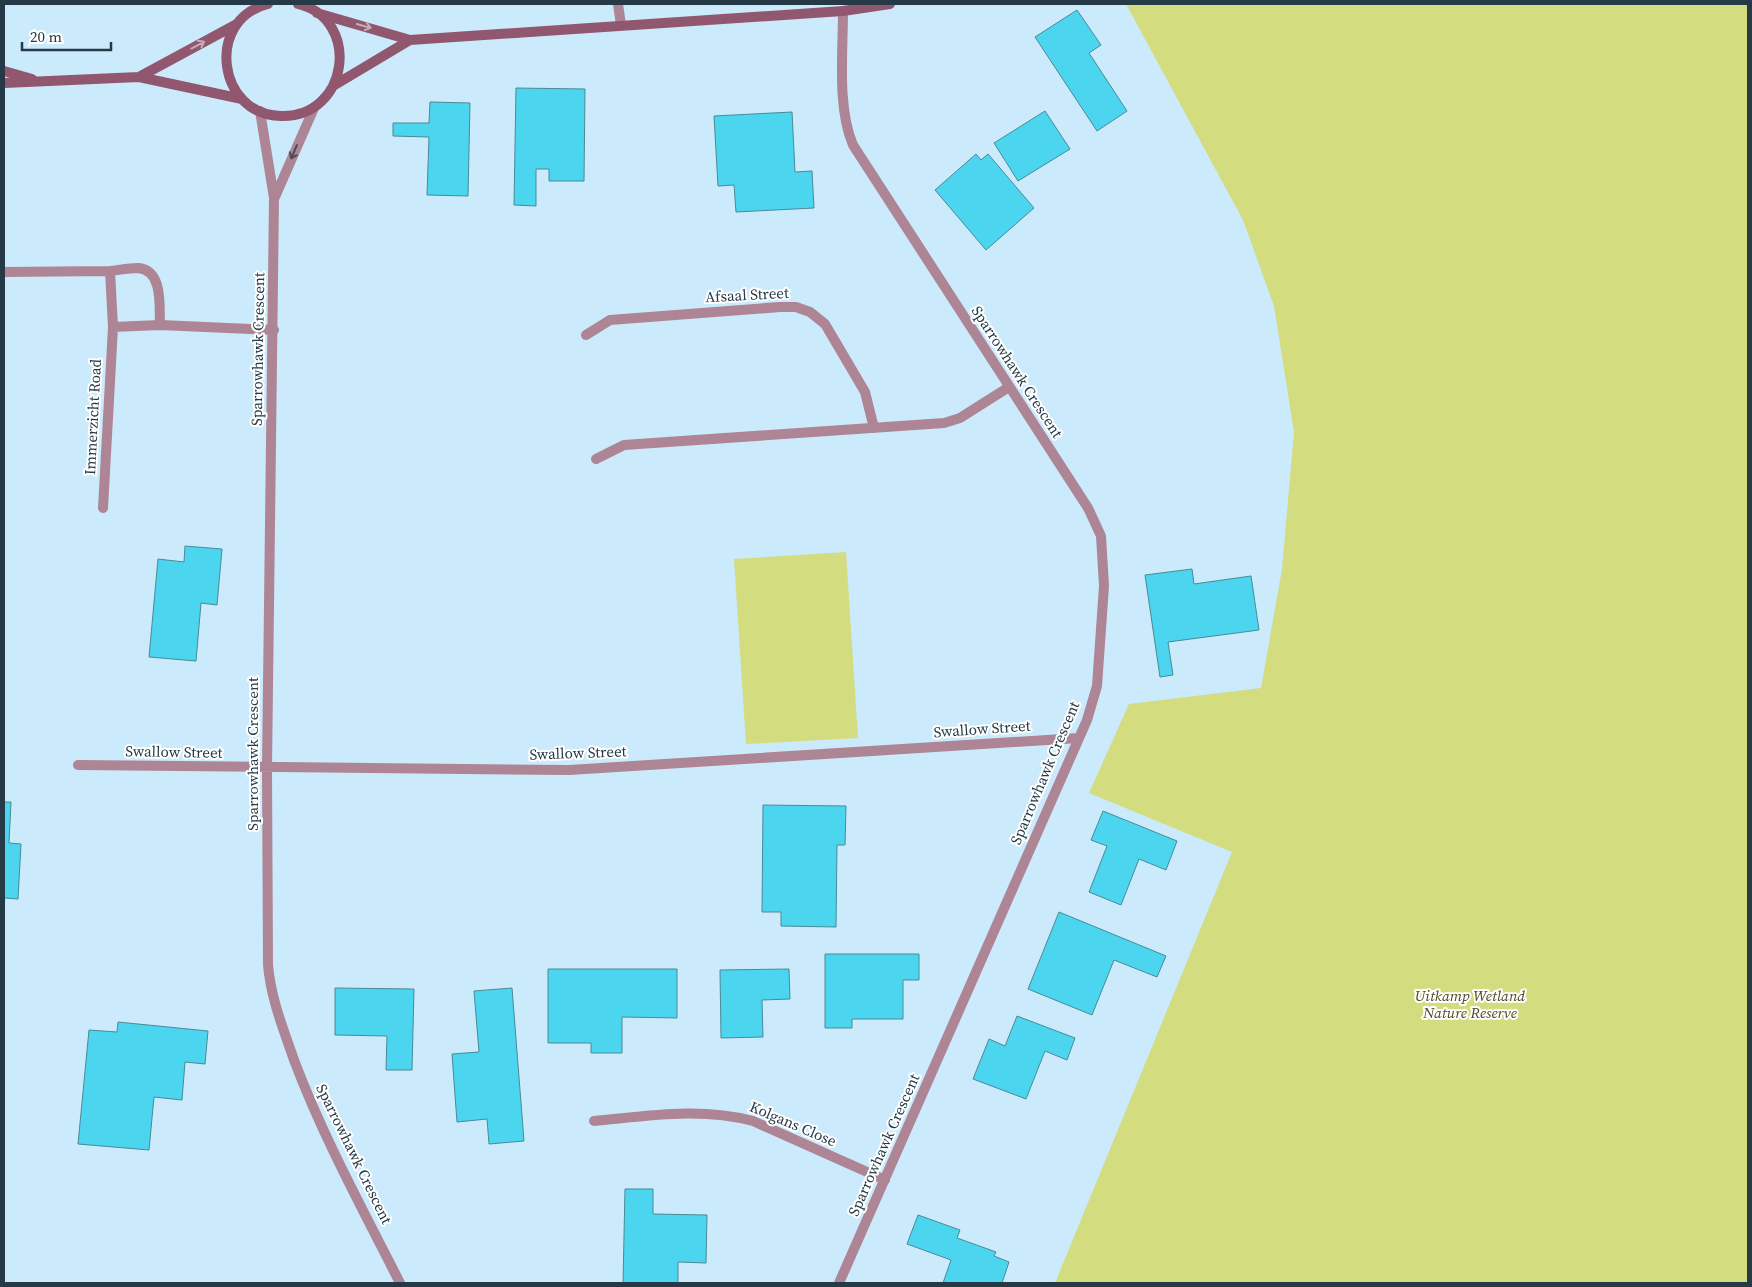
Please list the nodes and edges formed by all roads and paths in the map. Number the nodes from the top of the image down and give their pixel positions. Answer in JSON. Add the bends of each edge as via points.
{"nodes":[{"id":1,"x":268,"y":4,"type":"edge"},
{"id":2,"x":300,"y":4,"type":"edge"},
{"id":3,"x":618,"y":4,"type":"edge"},
{"id":4,"x":890,"y":4,"type":"edge"},
{"id":5,"x":254,"y":7,"type":"edge"},
{"id":6,"x":843,"y":11,"type":"junction"},
{"id":7,"x":317,"y":13,"type":"junction"},
{"id":8,"x":237,"y":24,"type":"junction"},
{"id":9,"x":620,"y":26,"type":"junction"},
{"id":10,"x":410,"y":40,"type":"junction"},
{"id":11,"x":4,"y":72,"type":"edge"},
{"id":12,"x":140,"y":77,"type":"junction"},
{"id":13,"x":40,"y":82,"type":"junction"},
{"id":14,"x":4,"y":84,"type":"edge"},
{"id":15,"x":333,"y":86,"type":"junction"},
{"id":16,"x":242,"y":99,"type":"junction"},
{"id":17,"x":314,"y":108,"type":"junction"},
{"id":18,"x":260,"y":112,"type":"junction"},
{"id":19,"x":274,"y":198,"type":"junction"},
{"id":20,"x":110,"y":271,"type":"junction"},
{"id":21,"x":4,"y":272,"type":"edge"},
{"id":22,"x":160,"y":326,"type":"junction"},
{"id":23,"x":112,"y":327,"type":"junction"},
{"id":24,"x":274,"y":330,"type":"junction"},
{"id":25,"x":586,"y":335,"type":"dead end"},
{"id":26,"x":1009,"y":387,"type":"junction"},
{"id":27,"x":874,"y":428,"type":"junction"},
{"id":28,"x":596,"y":459,"type":"dead end"},
{"id":29,"x":103,"y":508,"type":"dead end"},
{"id":30,"x":1078,"y":738,"type":"junction"},
{"id":31,"x":78,"y":765,"type":"dead end"},
{"id":32,"x":267,"y":768,"type":"junction"},
{"id":33,"x":594,"y":1122,"type":"dead end"},
{"id":34,"x":885,"y":1180,"type":"junction"},
{"id":35,"x":400,"y":1283,"type":"edge"},
{"id":36,"x":839,"y":1283,"type":"edge"}],
"edges":[{"from":1,"to":5,"type":"street"},
{"from":2,"to":7,"type":"street"},
{"from":3,"to":9,"type":"street"},
{"from":4,"to":6,"type":"street"},
{"from":5,"to":8,"type":"street"},
{"from":6,"to":9,"type":"street"},
{"from":6,"to":26,"type":"street","name":"Sparrowhawk Crescent","via":[[843,106],[853,145]]},
{"from":7,"to":10,"type":"street","one_way":true},
{"from":7,"to":15,"type":"street","via":[[331,28],[339,47],[340,67]]},
{"from":12,"to":8,"type":"street","one_way":true},
{"from":8,"to":16,"type":"street","via":[[226,48],[226,62],[231,82]]},
{"from":9,"to":10,"type":"street"},
{"from":10,"to":15,"type":"street"},
{"from":11,"to":13,"type":"street"},
{"from":12,"to":13,"type":"street"},
{"from":12,"to":16,"type":"street"},
{"from":13,"to":14,"type":"street"},
{"from":15,"to":17,"type":"street"},
{"from":16,"to":18,"type":"street"},
{"from":17,"to":18,"type":"street","via":[[282,116]]},
{"from":17,"to":19,"type":"street","name":"Sparrowhawk Crescent","one_way":true},
{"from":18,"to":19,"type":"street","name":"Sparrowhawk Crescent"},
{"from":19,"to":24,"type":"street","name":"Sparrowhawk Crescent"},
{"from":20,"to":21,"type":"street"},
{"from":20,"to":22,"type":"street","via":[[140,268],[154,277],[158,286]]},
{"from":20,"to":23,"type":"street","name":"Immerzicht Road"},
{"from":22,"to":23,"type":"street"},
{"from":22,"to":24,"type":"street"},
{"from":23,"to":29,"type":"street","name":"Immerzicht Road"},
{"from":24,"to":32,"type":"street","name":"Sparrowhawk Crescent"},
{"from":25,"to":27,"type":"street","name":"Afsaal Street","via":[[610,320],[796,307],[810,312],[825,324],[865,392]]},
{"from":26,"to":27,"type":"street","via":[[960,418],[944,423]]},
{"from":26,"to":30,"type":"street","name":"Sparrowhawk Crescent","via":[[1088,508],[1101,536],[1104,586],[1097,686]]},
{"from":27,"to":28,"type":"street","via":[[624,445]]},
{"from":30,"to":32,"type":"street","name":"Swallow Street","via":[[569,770]]},
{"from":30,"to":34,"type":"street","name":"Sparrowhawk Crescent"},
{"from":31,"to":32,"type":"street","name":"Swallow Street"},
{"from":32,"to":35,"type":"street","name":"Sparrowhawk Crescent","via":[[268,965],[274,1002],[311,1104]]},
{"from":33,"to":34,"type":"street","name":"Kolgans Close","via":[[690,1113],[737,1117]]},
{"from":34,"to":36,"type":"street","name":"Sparrowhawk Crescent"}]}
